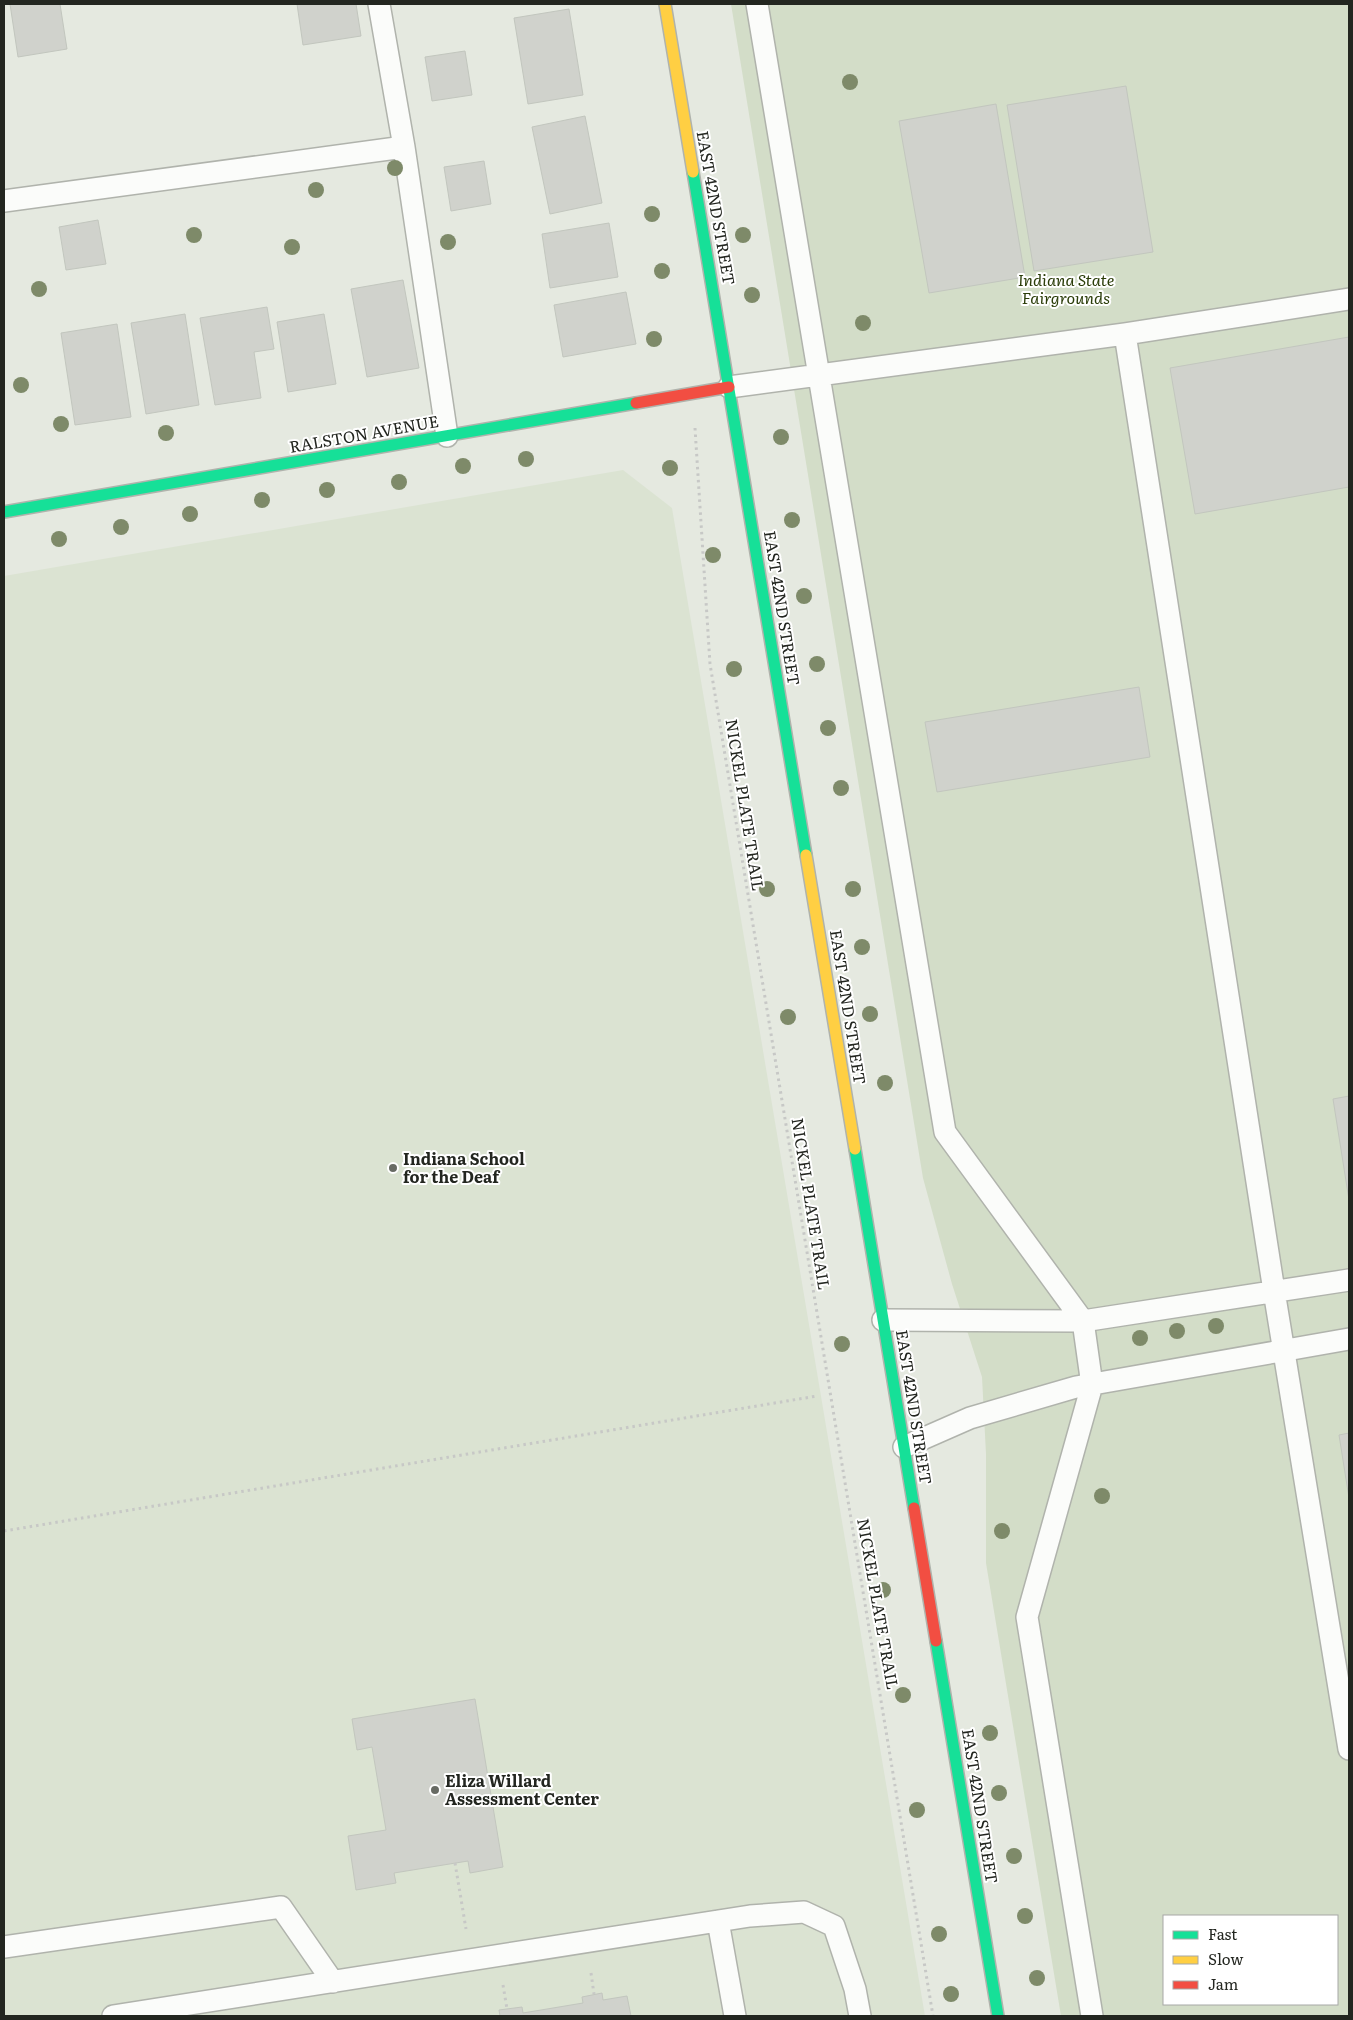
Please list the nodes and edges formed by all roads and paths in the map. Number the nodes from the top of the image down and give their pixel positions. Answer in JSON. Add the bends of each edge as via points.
{"nodes":[{"id":1,"x":379,"y":4,"type":"edge"},
{"id":2,"x":665,"y":4,"type":"edge"},
{"id":3,"x":757,"y":4,"type":"edge"},
{"id":4,"x":404,"y":147,"type":"junction"},
{"id":5,"x":4,"y":200,"type":"edge"},
{"id":6,"x":1349,"y":299,"type":"edge"},
{"id":7,"x":1124,"y":334,"type":"junction"},
{"id":8,"x":818,"y":375,"type":"junction"},
{"id":9,"x":729,"y":387,"type":"junction"},
{"id":10,"x":693,"y":393,"type":"junction"},
{"id":11,"x":447,"y":436,"type":"junction"},
{"id":12,"x":4,"y":512,"type":"edge"},
{"id":13,"x":1349,"y":1280,"type":"edge"},
{"id":14,"x":1274,"y":1291,"type":"junction"},
{"id":15,"x":883,"y":1320,"type":"junction"},
{"id":16,"x":1083,"y":1321,"type":"junction"},
{"id":17,"x":1349,"y":1339,"type":"edge"},
{"id":18,"x":1286,"y":1350,"type":"junction"},
{"id":19,"x":1092,"y":1385,"type":"junction"},
{"id":20,"x":817,"y":1396,"type":"dead end"},
{"id":21,"x":904,"y":1447,"type":"junction"},
{"id":22,"x":4,"y":1531,"type":"edge"},
{"id":23,"x":1349,"y":1749,"type":"edge"},
{"id":24,"x":456,"y":1863,"type":"dead end"},
{"id":25,"x":718,"y":1921,"type":"junction"},
{"id":26,"x":4,"y":1947,"type":"edge"},
{"id":27,"x":471,"y":1960,"type":"junction"},
{"id":28,"x":333,"y":1982,"type":"junction"},
{"id":29,"x":113,"y":2016,"type":"edge"},
{"id":30,"x":735,"y":2016,"type":"edge"},
{"id":31,"x":860,"y":2016,"type":"edge"},
{"id":32,"x":933,"y":2016,"type":"edge"},
{"id":33,"x":998,"y":2016,"type":"edge"},
{"id":34,"x":1092,"y":2016,"type":"edge"}],
"edges":[{"from":1,"to":4,"type":"lane"},
{"from":2,"to":9,"type":"street","name":"EAST 42ND STREET"},
{"from":3,"to":8,"type":"lane"},
{"from":4,"to":5,"type":"lane"},
{"from":4,"to":11,"type":"lane"},
{"from":6,"to":7,"type":"lane"},
{"from":7,"to":8,"type":"lane"},
{"from":7,"to":14,"type":"lane"},
{"from":8,"to":9,"type":"lane"},
{"from":8,"to":16,"type":"lane","via":[[945,1132]]},
{"from":9,"to":10,"type":"street","name":"RALSTON AVENUE"},
{"from":9,"to":15,"type":"street","name":"EAST 42ND STREET"},
{"from":10,"to":11,"type":"street","name":"RALSTON AVENUE"},
{"from":10,"to":32,"type":"path","name":"NICKEL PLATE TRAIL","via":[[710,664]]},
{"from":11,"to":12,"type":"street","name":"RALSTON AVENUE"},
{"from":13,"to":14,"type":"lane"},
{"from":14,"to":16,"type":"lane"},
{"from":14,"to":18,"type":"lane"},
{"from":15,"to":16,"type":"lane"},
{"from":15,"to":21,"type":"street","name":"EAST 42ND STREET"},
{"from":16,"to":19,"type":"lane"},
{"from":17,"to":18,"type":"lane"},
{"from":18,"to":19,"type":"lane"},
{"from":18,"to":23,"type":"lane"},
{"from":19,"to":21,"type":"lane","via":[[970,1418]]},
{"from":19,"to":34,"type":"lane","via":[[1027,1616]]},
{"from":20,"to":22,"type":"path"},
{"from":21,"to":33,"type":"street","name":"EAST 42ND STREET"},
{"from":24,"to":27,"type":"path"},
{"from":25,"to":27,"type":"lane"},
{"from":25,"to":30,"type":"lane"},
{"from":25,"to":31,"type":"lane","via":[[804,1912],[834,1926],[856,1989]]},
{"from":26,"to":28,"type":"lane","via":[[281,1906]]},
{"from":27,"to":28,"type":"lane"},
{"from":28,"to":29,"type":"lane"}]}
